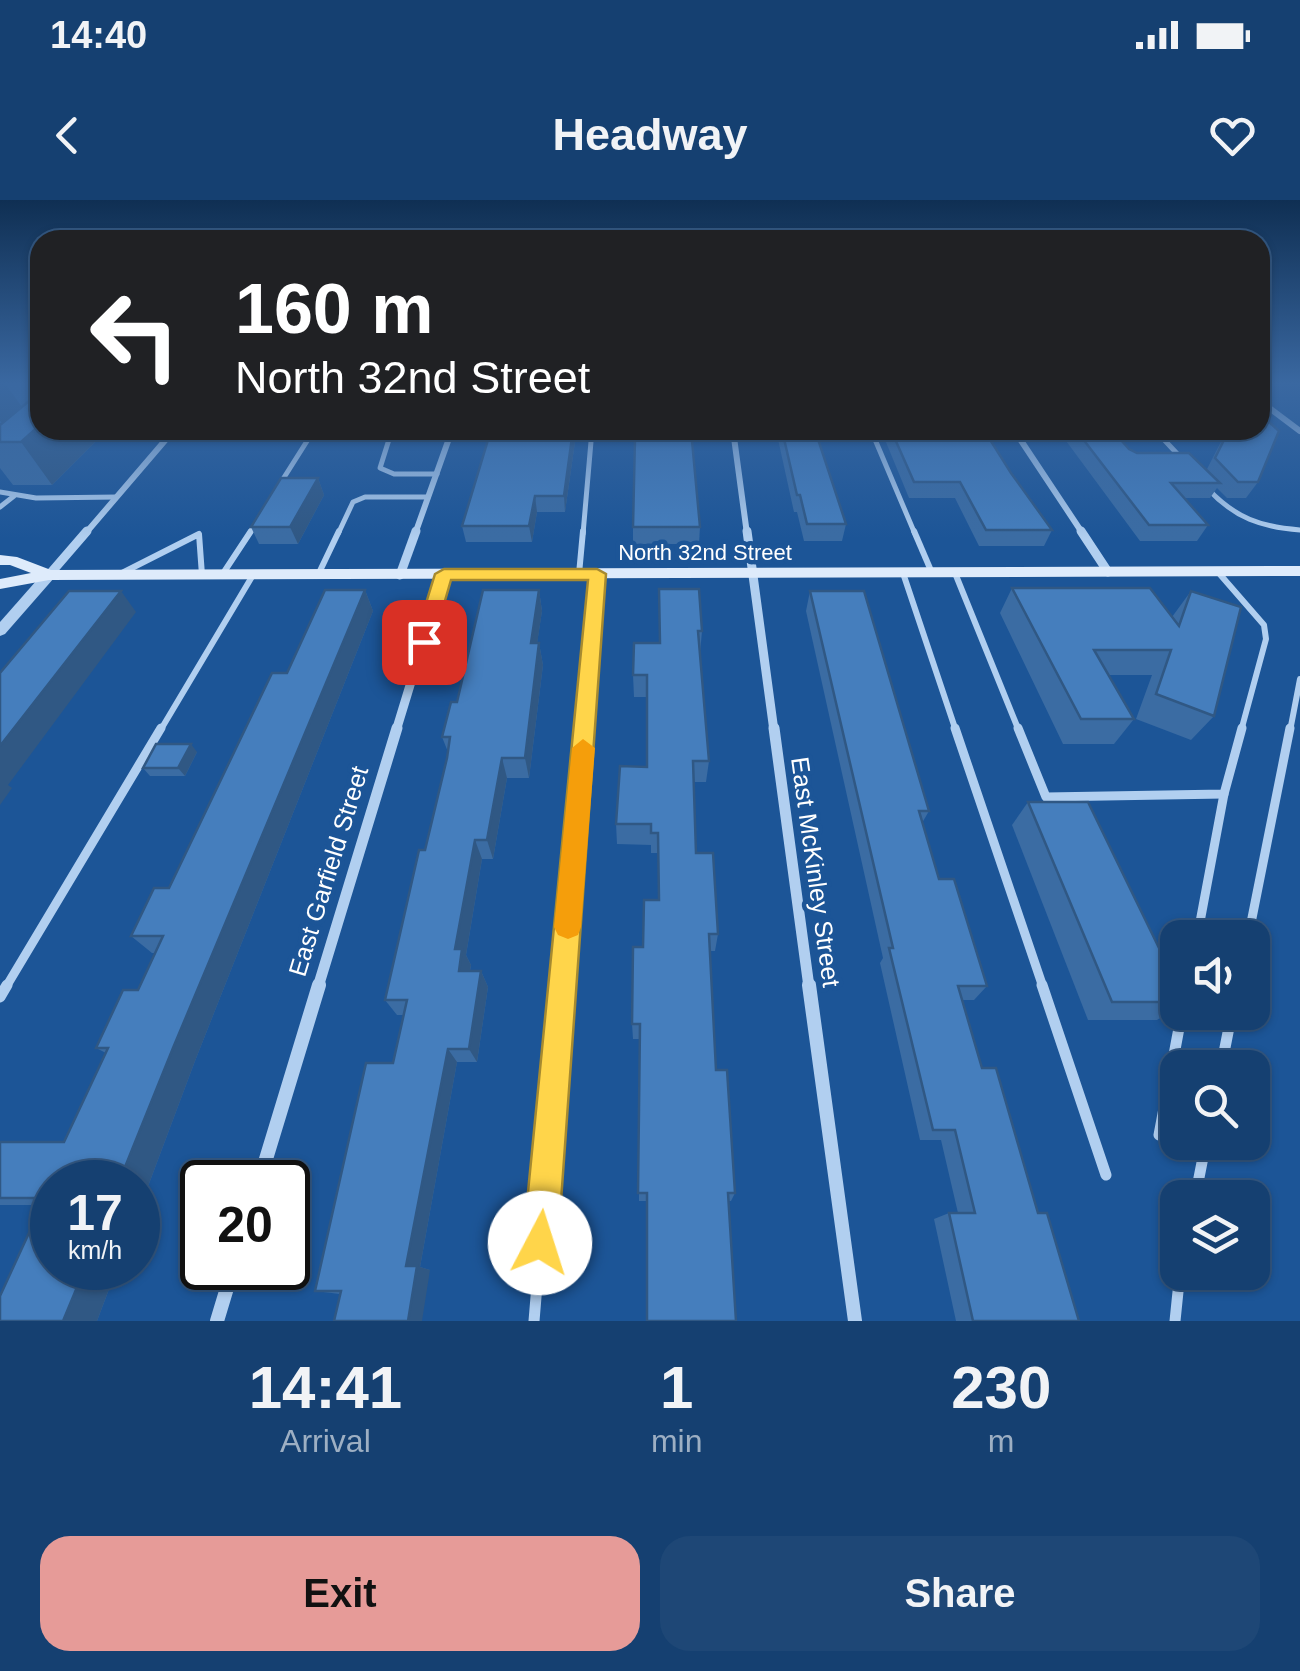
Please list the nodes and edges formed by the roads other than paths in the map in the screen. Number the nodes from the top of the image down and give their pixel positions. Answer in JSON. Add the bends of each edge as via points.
{"nodes":[{"id":1,"x":165,"y":440,"type":"edge"},
{"id":2,"x":308,"y":440,"type":"edge"},
{"id":3,"x":389,"y":440,"type":"edge"},
{"id":4,"x":448,"y":440,"type":"edge"},
{"id":5,"x":591,"y":440,"type":"edge"},
{"id":6,"x":734,"y":440,"type":"edge"},
{"id":7,"x":875,"y":440,"type":"edge"},
{"id":8,"x":1021,"y":440,"type":"edge"},
{"id":9,"x":1164,"y":440,"type":"edge"},
{"id":10,"x":1189,"y":467,"type":"edge"},
{"id":11,"x":436,"y":474,"type":"junction"},
{"id":12,"x":1202,"y":481,"type":"edge"},
{"id":13,"x":276,"y":490,"type":"edge"},
{"id":14,"x":0,"y":492,"type":"edge"},
{"id":15,"x":14,"y":496,"type":"junction"},
{"id":16,"x":116,"y":496,"type":"junction"},
{"id":17,"x":428,"y":497,"type":"junction"},
{"id":18,"x":266,"y":506,"type":"edge"},
{"id":19,"x":0,"y":507,"type":"edge"},
{"id":20,"x":1300,"y":530,"type":"edge"},
{"id":21,"x":0,"y":560,"type":"edge"},
{"id":22,"x":1217,"y":571,"type":"junction"},
{"id":23,"x":1300,"y":571,"type":"edge"},
{"id":24,"x":1108,"y":572,"type":"junction"},
{"id":25,"x":903,"y":573,"type":"junction"},
{"id":26,"x":932,"y":573,"type":"junction"},
{"id":27,"x":955,"y":573,"type":"junction"},
{"id":28,"x":400,"y":574,"type":"junction"},
{"id":29,"x":444,"y":574,"type":"junction"},
{"id":30,"x":579,"y":574,"type":"junction"},
{"id":31,"x":597,"y":574,"type":"junction"},
{"id":32,"x":754,"y":574,"type":"junction"},
{"id":33,"x":49,"y":575,"type":"junction"},
{"id":34,"x":118,"y":575,"type":"junction"},
{"id":35,"x":202,"y":575,"type":"junction"},
{"id":36,"x":222,"y":575,"type":"junction"},
{"id":37,"x":253,"y":575,"type":"junction"},
{"id":38,"x":318,"y":575,"type":"junction"},
{"id":39,"x":0,"y":584,"type":"edge"},
{"id":40,"x":0,"y":631,"type":"edge"},
{"id":41,"x":1300,"y":679,"type":"edge"},
{"id":42,"x":1224,"y":794,"type":"junction"},
{"id":43,"x":1200,"y":920,"type":"edge"},
{"id":44,"x":1252,"y":920,"type":"edge"},
{"id":45,"x":0,"y":997,"type":"edge"},
{"id":46,"x":1178,"y":1030,"type":"edge"},
{"id":47,"x":1158,"y":1135,"type":"dead end"},
{"id":48,"x":266,"y":1160,"type":"edge"},
{"id":49,"x":1106,"y":1174,"type":"dead end"},
{"id":50,"x":226,"y":1290,"type":"edge"},
{"id":51,"x":1178,"y":1290,"type":"edge"},
{"id":52,"x":217,"y":1321,"type":"edge"},
{"id":53,"x":534,"y":1321,"type":"edge"},
{"id":54,"x":855,"y":1321,"type":"edge"},
{"id":55,"x":1175,"y":1321,"type":"edge"}],
"edges":[{"from":1,"to":16,"type":"street"},
{"from":2,"to":13,"type":"lane"},
{"from":3,"to":11,"type":"lane","via":[[380,468]]},
{"from":4,"to":11,"type":"street"},
{"from":5,"to":30,"type":"lane"},
{"from":6,"to":32,"type":"street","name":"East McKinley Street"},
{"from":7,"to":26,"type":"lane"},
{"from":8,"to":24,"type":"street"},
{"from":9,"to":10,"type":"lane"},
{"from":11,"to":17,"type":"street"},
{"from":12,"to":20,"type":"lane","via":[[1238,519]]},
{"from":14,"to":15,"type":"lane"},
{"from":15,"to":16,"type":"lane"},
{"from":15,"to":19,"type":"lane"},
{"from":16,"to":33,"type":"street"},
{"from":17,"to":28,"type":"street"},
{"from":17,"to":38,"type":"lane","via":[[353,502]]},
{"from":18,"to":36,"type":"lane"},
{"from":21,"to":33,"type":"main road","name":"North 32nd Street"},
{"from":22,"to":23,"type":"main road","name":"North 32nd Street"},
{"from":22,"to":24,"type":"main road","name":"North 32nd Street"},
{"from":22,"to":42,"type":"lane","via":[[1264,626],[1266,639]]},
{"from":24,"to":27,"type":"main road","name":"North 32nd Street"},
{"from":25,"to":26,"type":"main road","name":"North 32nd Street"},
{"from":25,"to":32,"type":"main road","name":"North 32nd Street"},
{"from":25,"to":49,"type":"lane"},
{"from":26,"to":27,"type":"main road","name":"North 32nd Street"},
{"from":27,"to":42,"type":"lane","via":[[1046,797]]},
{"from":28,"to":29,"type":"main road","name":"North 32nd Street"},
{"from":28,"to":38,"type":"main road","name":"North 32nd Street"},
{"from":29,"to":30,"type":"main road","name":"North 32nd Street"},
{"from":29,"to":48,"type":"street","name":"East Garfield Street"},
{"from":30,"to":31,"type":"main road","name":"North 32nd Street"},
{"from":31,"to":32,"type":"main road","name":"North 32nd Street"},
{"from":31,"to":53,"type":"lane"},
{"from":32,"to":54,"type":"street","name":"East McKinley Street"},
{"from":33,"to":34,"type":"main road","name":"North 32nd Street"},
{"from":33,"to":39,"type":"main road","name":"North 32nd Street"},
{"from":33,"to":40,"type":"street"},
{"from":34,"to":35,"type":"main road","name":"North 32nd Street"},
{"from":34,"to":35,"type":"lane","via":[[199,534]]},
{"from":35,"to":36,"type":"main road","name":"North 32nd Street"},
{"from":36,"to":37,"type":"main road","name":"North 32nd Street"},
{"from":37,"to":38,"type":"main road","name":"North 32nd Street"},
{"from":37,"to":45,"type":"lane"},
{"from":41,"to":44,"type":"lane"},
{"from":42,"to":43,"type":"lane"},
{"from":46,"to":47,"type":"lane"},
{"from":50,"to":52,"type":"street"},
{"from":51,"to":55,"type":"lane"}]}
